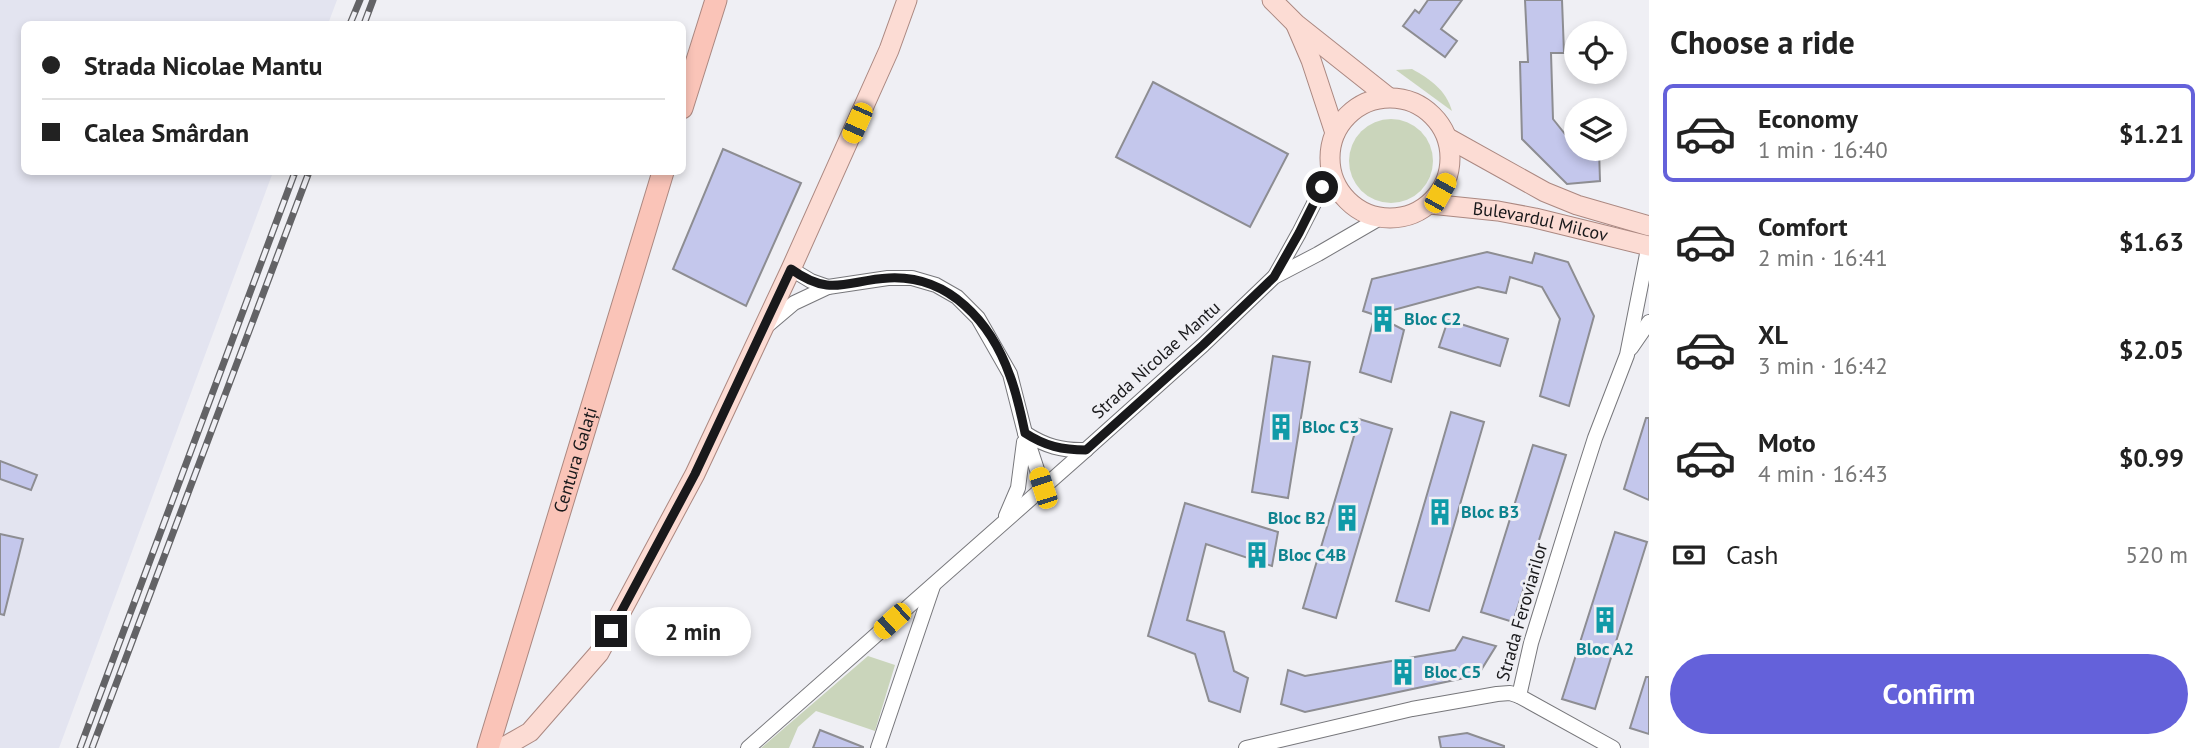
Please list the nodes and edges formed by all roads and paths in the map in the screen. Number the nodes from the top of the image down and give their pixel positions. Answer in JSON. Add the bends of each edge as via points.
{"nodes":[{"id":1,"x":716,"y":0,"type":"edge"},
{"id":2,"x":907,"y":0,"type":"edge"},
{"id":3,"x":1272,"y":0,"type":"edge"},
{"id":4,"x":1296,"y":24,"type":"junction"},
{"id":5,"x":686,"y":95,"type":"edge"},
{"id":6,"x":1388,"y":97,"type":"junction"},
{"id":7,"x":1335,"y":133,"type":"junction"},
{"id":8,"x":1448,"y":138,"type":"junction"},
{"id":9,"x":1331,"y":170,"type":"junction"},
{"id":10,"x":662,"y":175,"type":"edge"},
{"id":11,"x":1430,"y":204,"type":"junction"},
{"id":12,"x":1380,"y":218,"type":"junction"},
{"id":13,"x":1649,"y":226,"type":"edge"},
{"id":14,"x":1649,"y":245,"type":"edge"},
{"id":15,"x":791,"y":269,"type":"junction"},
{"id":16,"x":1274,"y":277,"type":"junction"},
{"id":17,"x":828,"y":287,"type":"junction"},
{"id":18,"x":1649,"y":322,"type":"edge"},
{"id":19,"x":764,"y":328,"type":"junction"},
{"id":20,"x":1627,"y":355,"type":"junction"},
{"id":21,"x":1025,"y":433,"type":"junction"},
{"id":22,"x":1086,"y":450,"type":"junction"},
{"id":23,"x":1043,"y":488,"type":"junction"},
{"id":24,"x":1001,"y":525,"type":"junction"},
{"id":25,"x":933,"y":584,"type":"junction"},
{"id":26,"x":1519,"y":696,"type":"junction"},
{"id":27,"x":488,"y":748,"type":"edge"},
{"id":28,"x":502,"y":748,"type":"edge"},
{"id":29,"x":748,"y":748,"type":"edge"},
{"id":30,"x":878,"y":748,"type":"edge"},
{"id":31,"x":1246,"y":748,"type":"edge"},
{"id":32,"x":1613,"y":748,"type":"edge"}],
"edges":[{"from":1,"to":5,"type":"highway"},
{"from":2,"to":15,"type":"main road"},
{"from":3,"to":4,"type":"main road"},
{"from":4,"to":6,"type":"main road"},
{"from":4,"to":7,"type":"main road"},
{"from":6,"to":7,"type":"main road","via":[[1351,111]]},
{"from":6,"to":8,"type":"main road","via":[[1413,102],[1434,116]]},
{"from":7,"to":9,"type":"main road"},
{"from":8,"to":11,"type":"main road","via":[[1449,173]]},
{"from":8,"to":13,"type":"main road","name":"Bulevardul Milcov","via":[[1545,192]]},
{"from":9,"to":12,"type":"main road","via":[[1348,201]]},
{"from":9,"to":16,"type":"street","name":"Strada Nicolae Mantu"},
{"from":10,"to":27,"type":"highway","name":"Centura Galați"},
{"from":11,"to":12,"type":"main road","via":[[1398,218]]},
{"from":11,"to":14,"type":"main road","name":"Bulevardul Milcov","via":[[1498,211]]},
{"from":12,"to":16,"type":"street","name":"Strada Nicolae Mantu"},
{"from":14,"to":20,"type":"street","name":"Strada Feroviarilor"},
{"from":15,"to":17,"type":"street"},
{"from":15,"to":19,"type":"main road"},
{"from":16,"to":22,"type":"street","name":"Strada Nicolae Mantu"},
{"from":17,"to":19,"type":"street","via":[[794,303]]},
{"from":17,"to":21,"type":"street","via":[[912,278],[957,297],[978,318],[1010,374]]},
{"from":18,"to":20,"type":"street","name":"Strada Feroviarilor"},
{"from":19,"to":28,"type":"main road","via":[[695,474],[599,653],[530,732]]},
{"from":20,"to":26,"type":"street","name":"Strada Feroviarilor","via":[[1583,475]]},
{"from":21,"to":22,"type":"street","via":[[1058,449]]},
{"from":21,"to":23,"type":"street"},
{"from":21,"to":24,"type":"street","via":[[1018,488]]},
{"from":22,"to":23,"type":"street","name":"Strada Nicolae Mantu"},
{"from":23,"to":24,"type":"street","name":"Strada Nicolae Mantu"},
{"from":24,"to":25,"type":"street","name":"Strada Nicolae Mantu"},
{"from":25,"to":29,"type":"street","name":"Strada Nicolae Mantu"},
{"from":25,"to":30,"type":"street"},
{"from":26,"to":31,"type":"street","name":"Strada Feroviarilor","via":[[1497,694],[1453,702]]},
{"from":26,"to":32,"type":"street"}]}
